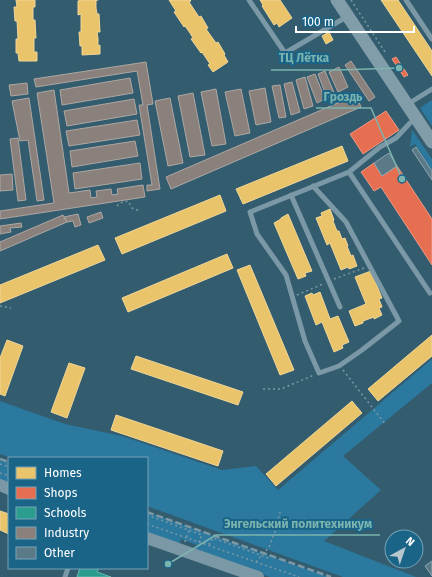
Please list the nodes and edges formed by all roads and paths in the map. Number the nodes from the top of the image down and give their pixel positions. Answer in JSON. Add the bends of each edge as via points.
{"nodes":[{"id":1,"x":249,"y":0,"type":"edge"},
{"id":2,"x":337,"y":0,"type":"edge"},
{"id":3,"x":351,"y":0,"type":"edge"},
{"id":4,"x":406,"y":0,"type":"edge"},
{"id":5,"x":348,"y":16,"type":"junction"},
{"id":6,"x":432,"y":39,"type":"edge"},
{"id":7,"x":385,"y":52,"type":"dead end"},
{"id":8,"x":432,"y":89,"type":"edge"},
{"id":9,"x":407,"y":105,"type":"junction"},
{"id":10,"x":417,"y":119,"type":"junction"},
{"id":11,"x":432,"y":142,"type":"edge"},
{"id":12,"x":349,"y":172,"type":"junction"},
{"id":13,"x":313,"y":186,"type":"junction"},
{"id":14,"x":291,"y":195,"type":"junction"},
{"id":15,"x":117,"y":206,"type":"dead end"},
{"id":16,"x":140,"y":211,"type":"dead end"},
{"id":17,"x":430,"y":293,"type":"dead end"},
{"id":18,"x":0,"y":306,"type":"edge"},
{"id":19,"x":340,"y":307,"type":"dead end"},
{"id":20,"x":11,"y":308,"type":"dead end"},
{"id":21,"x":339,"y":366,"type":"junction"},
{"id":22,"x":320,"y":373,"type":"junction"},
{"id":23,"x":263,"y":389,"type":"dead end"},
{"id":24,"x":386,"y":425,"type":"dead end"},
{"id":25,"x":280,"y":512,"type":"dead end"},
{"id":26,"x":148,"y":515,"type":"edge"},
{"id":27,"x":148,"y":524,"type":"edge"},
{"id":28,"x":189,"y":530,"type":"junction"},
{"id":29,"x":148,"y":538,"type":"edge"},
{"id":30,"x":186,"y":538,"type":"junction"},
{"id":31,"x":262,"y":556,"type":"junction"},
{"id":32,"x":268,"y":558,"type":"dead end"},
{"id":33,"x":256,"y":562,"type":"junction"},
{"id":34,"x":256,"y":577,"type":"edge"},
{"id":35,"x":299,"y":577,"type":"edge"}],
"edges":[{"from":1,"to":5,"type":"lane","via":[[285,53]]},
{"from":2,"to":5,"type":"main road"},
{"from":3,"to":7,"type":"path"},
{"from":4,"to":6,"type":"lane"},
{"from":5,"to":9,"type":"main road"},
{"from":8,"to":9,"type":"lane"},
{"from":9,"to":10,"type":"main road"},
{"from":10,"to":11,"type":"main road"},
{"from":10,"to":12,"type":"lane","via":[[396,138],[380,147]]},
{"from":12,"to":13,"type":"lane"},
{"from":12,"to":17,"type":"lane"},
{"from":13,"to":14,"type":"lane"},
{"from":13,"to":21,"type":"lane","via":[[346,222],[399,321]]},
{"from":14,"to":19,"type":"lane"},
{"from":14,"to":22,"type":"lane","via":[[250,212],[257,234],[286,275],[305,341]]},
{"from":15,"to":16,"type":"path","via":[[128,201],[132,208]]},
{"from":18,"to":20,"type":"path"},
{"from":21,"to":22,"type":"lane"},
{"from":21,"to":24,"type":"path"},
{"from":22,"to":23,"type":"path","via":[[281,389]]},
{"from":25,"to":31,"type":"path","via":[[269,547]]},
{"from":26,"to":28,"type":"path"},
{"from":27,"to":30,"type":"path"},
{"from":28,"to":30,"type":"path"},
{"from":28,"to":31,"type":"path","via":[[202,535],[199,541],[210,544],[213,538]]},
{"from":29,"to":34,"type":"street"},
{"from":30,"to":33,"type":"path"},
{"from":31,"to":32,"type":"path"},
{"from":31,"to":33,"type":"path"},
{"from":33,"to":35,"type":"path"}]}
